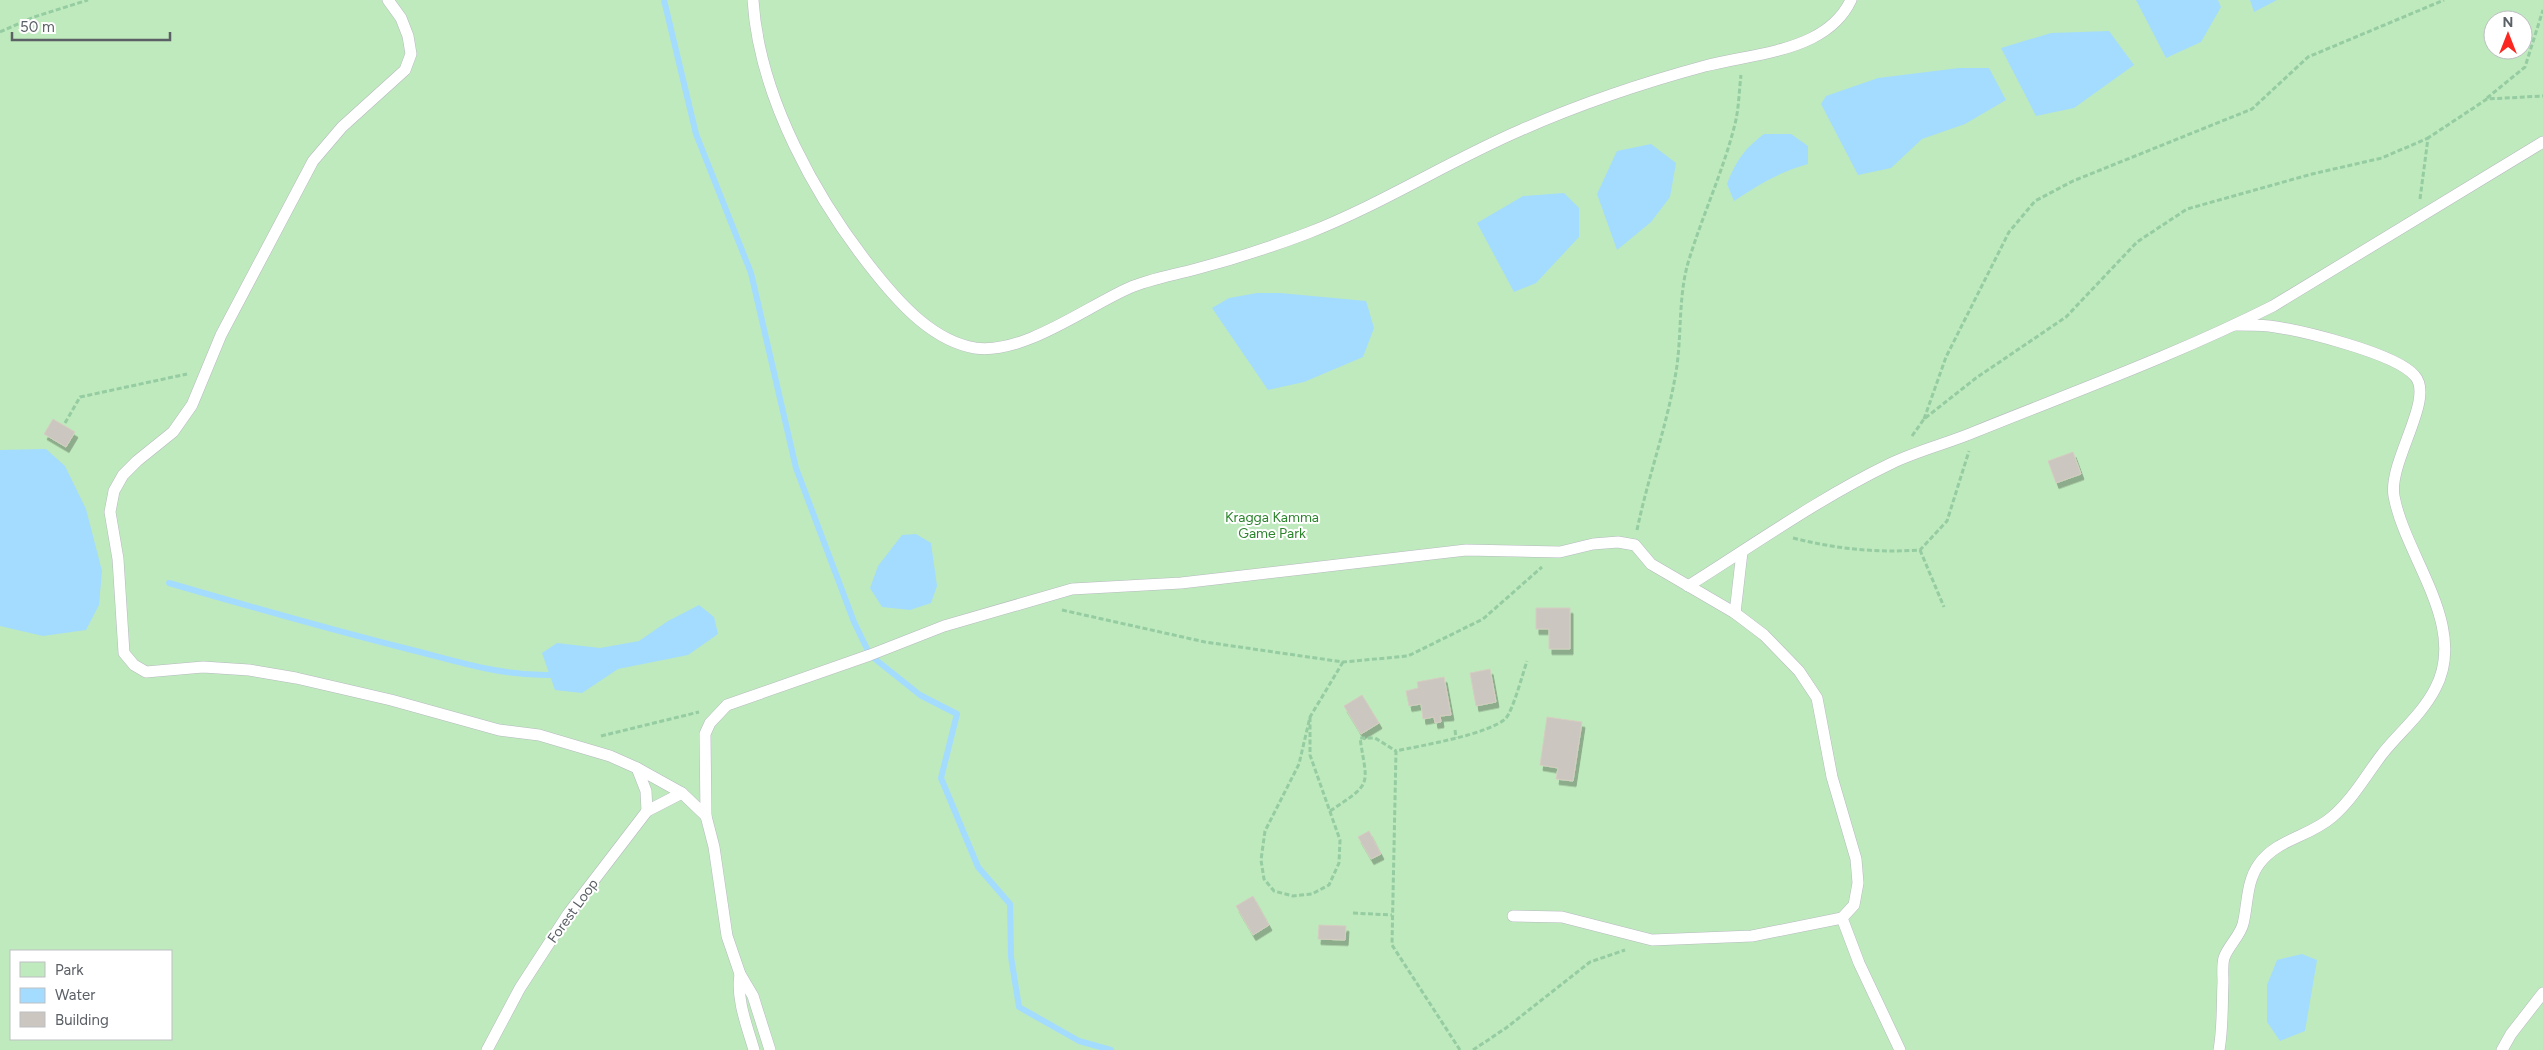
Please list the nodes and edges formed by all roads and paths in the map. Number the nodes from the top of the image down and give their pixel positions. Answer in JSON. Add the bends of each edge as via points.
{"nodes":[{"id":1,"x":88,"y":0,"type":"edge"},
{"id":2,"x":388,"y":0,"type":"edge"},
{"id":3,"x":753,"y":0,"type":"edge"},
{"id":4,"x":1851,"y":0,"type":"edge"},
{"id":5,"x":2444,"y":0,"type":"edge"},
{"id":6,"x":2543,"y":10,"type":"edge"},
{"id":7,"x":0,"y":32,"type":"edge"},
{"id":8,"x":1742,"y":58,"type":"junction"},
{"id":9,"x":2543,"y":96,"type":"edge"},
{"id":10,"x":2486,"y":99,"type":"junction"},
{"id":11,"x":2428,"y":138,"type":"junction"},
{"id":12,"x":2543,"y":142,"type":"edge"},
{"id":13,"x":2418,"y":220,"type":"junction"},
{"id":14,"x":2235,"y":325,"type":"junction"},
{"id":15,"x":208,"y":370,"type":"junction"},
{"id":16,"x":1924,"y":419,"type":"junction"},
{"id":17,"x":65,"y":423,"type":"dead end"},
{"id":18,"x":1975,"y":432,"type":"junction"},
{"id":19,"x":1895,"y":462,"type":"junction"},
{"id":20,"x":1773,"y":533,"type":"junction"},
{"id":21,"x":1635,"y":545,"type":"junction"},
{"id":22,"x":1920,"y":550,"type":"junction"},
{"id":23,"x":1560,"y":552,"type":"junction"},
{"id":24,"x":1742,"y":552,"type":"junction"},
{"id":25,"x":1688,"y":586,"type":"junction"},
{"id":26,"x":1944,"y":607,"type":"dead end"},
{"id":27,"x":1053,"y":608,"type":"dead end"},
{"id":28,"x":1735,"y":613,"type":"junction"},
{"id":29,"x":1528,"y":661,"type":"dead end"},
{"id":30,"x":1343,"y":662,"type":"junction"},
{"id":31,"x":727,"y":705,"type":"junction"},
{"id":32,"x":1310,"y":717,"type":"junction"},
{"id":33,"x":1455,"y":730,"type":"dead end"},
{"id":34,"x":596,"y":737,"type":"dead end"},
{"id":35,"x":1456,"y":738,"type":"junction"},
{"id":36,"x":1396,"y":751,"type":"junction"},
{"id":37,"x":637,"y":768,"type":"junction"},
{"id":38,"x":682,"y":793,"type":"junction"},
{"id":39,"x":647,"y":811,"type":"junction"},
{"id":40,"x":1330,"y":811,"type":"junction"},
{"id":41,"x":706,"y":816,"type":"junction"},
{"id":42,"x":1353,"y":914,"type":"dead end"},
{"id":43,"x":1392,"y":914,"type":"junction"},
{"id":44,"x":1513,"y":916,"type":"dead end"},
{"id":45,"x":1842,"y":918,"type":"junction"},
{"id":46,"x":1652,"y":940,"type":"junction"},
{"id":47,"x":740,"y":974,"type":"junction"},
{"id":48,"x":2543,"y":993,"type":"edge"},
{"id":49,"x":487,"y":1050,"type":"edge"},
{"id":50,"x":754,"y":1050,"type":"edge"},
{"id":51,"x":770,"y":1050,"type":"edge"},
{"id":52,"x":1460,"y":1050,"type":"edge"},
{"id":53,"x":1473,"y":1050,"type":"edge"},
{"id":54,"x":1900,"y":1050,"type":"edge"},
{"id":55,"x":2220,"y":1050,"type":"edge"},
{"id":56,"x":2502,"y":1050,"type":"edge"}],
"edges":[{"from":1,"to":7,"type":"path"},
{"from":2,"to":15,"type":"lane","via":[[401,18],[408,36],[411,54],[404,70],[342,127],[312,161],[221,335]]},
{"from":3,"to":8,"type":"lane","via":[[758,43],[779,106],[800,158],[829,212],[888,290],[918,320],[960,344],[979,348],[1024,340],[1064,323],[1131,287],[1237,258],[1309,233],[1518,131],[1586,104]]},
{"from":4,"to":8,"type":"lane","via":[[1836,23],[1811,38]]},
{"from":5,"to":16,"type":"path","via":[[2308,56],[2252,110],[2073,181],[2035,202],[2009,232],[1946,357]]},
{"from":6,"to":10,"type":"path","via":[[2525,67]]},
{"from":8,"to":21,"type":"path","via":[[1736,122],[1688,264],[1671,399],[1644,498]]},
{"from":9,"to":10,"type":"path"},
{"from":10,"to":11,"type":"path"},
{"from":11,"to":13,"type":"path"},
{"from":11,"to":16,"type":"path","via":[[2382,158],[2187,209],[2137,242],[2066,317],[1976,378]]},
{"from":12,"to":13,"type":"lane"},
{"from":13,"to":14,"type":"lane"},
{"from":14,"to":18,"type":"lane"},
{"from":14,"to":55,"type":"lane","via":[[2298,331],[2384,358],[2417,377],[2421,391],[2417,412],[2396,466],[2393,492],[2398,516],[2436,602],[2444,659],[2436,689],[2349,801],[2330,819],[2273,848],[2257,866],[2248,890],[2243,926],[2224,958]]},
{"from":15,"to":17,"type":"path","via":[[80,396]]},
{"from":15,"to":37,"type":"lane","via":[[192,405],[173,432],[137,461],[123,475],[114,491],[110,512],[118,558],[124,653],[134,666],[146,672],[203,667],[296,678],[499,730],[540,735],[610,756]]},
{"from":16,"to":19,"type":"path"},
{"from":18,"to":19,"type":"lane"},
{"from":18,"to":22,"type":"path","via":[[1947,520]]},
{"from":19,"to":20,"type":"lane","via":[[1854,482]]},
{"from":20,"to":22,"type":"path","via":[[1825,546],[1886,553]]},
{"from":20,"to":24,"type":"lane"},
{"from":21,"to":23,"type":"lane","via":[[1618,542],[1593,544]]},
{"from":21,"to":25,"type":"lane","via":[[1651,564]]},
{"from":22,"to":26,"type":"path"},
{"from":23,"to":30,"type":"path","via":[[1482,620],[1408,656]]},
{"from":23,"to":31,"type":"lane","via":[[1466,550],[1181,583],[1072,589],[944,626]]},
{"from":24,"to":25,"type":"lane"},
{"from":24,"to":28,"type":"lane"},
{"from":25,"to":28,"type":"lane"},
{"from":27,"to":30,"type":"path","via":[[1205,642]]},
{"from":28,"to":45,"type":"lane","via":[[1764,635],[1798,671],[1817,698],[1832,777],[1856,859],[1858,883],[1854,906]]},
{"from":29,"to":35,"type":"path","via":[[1507,717],[1498,724]]},
{"from":30,"to":32,"type":"path"},
{"from":31,"to":34,"type":"path"},
{"from":31,"to":41,"type":"lane","via":[[710,723],[705,734]]},
{"from":32,"to":40,"type":"path","via":[[1310,755]]},
{"from":32,"to":40,"type":"path","via":[[1298,764],[1265,831],[1261,860],[1264,879],[1274,891],[1293,896],[1312,894],[1329,885],[1339,863],[1340,840]]},
{"from":33,"to":35,"type":"path"},
{"from":35,"to":36,"type":"path"},
{"from":36,"to":40,"type":"path","via":[[1375,738],[1360,738],[1367,776],[1357,793]]},
{"from":36,"to":43,"type":"path"},
{"from":37,"to":38,"type":"lane"},
{"from":37,"to":39,"type":"lane","via":[[646,791]]},
{"from":38,"to":39,"type":"lane","name":"Forest Loop"},
{"from":38,"to":41,"type":"lane"},
{"from":39,"to":49,"type":"lane","name":"Forest Loop","via":[[563,922],[520,988]]},
{"from":41,"to":47,"type":"lane","via":[[728,936]]},
{"from":42,"to":43,"type":"path"},
{"from":43,"to":52,"type":"path","via":[[1395,952]]},
{"from":44,"to":46,"type":"lane","via":[[1562,917]]},
{"from":45,"to":46,"type":"lane","via":[[1752,936]]},
{"from":45,"to":54,"type":"lane"},
{"from":46,"to":53,"type":"path","via":[[1590,962]]},
{"from":47,"to":50,"type":"lane","via":[[740,998]]},
{"from":47,"to":51,"type":"lane","via":[[753,996]]},
{"from":48,"to":56,"type":"lane"}]}
